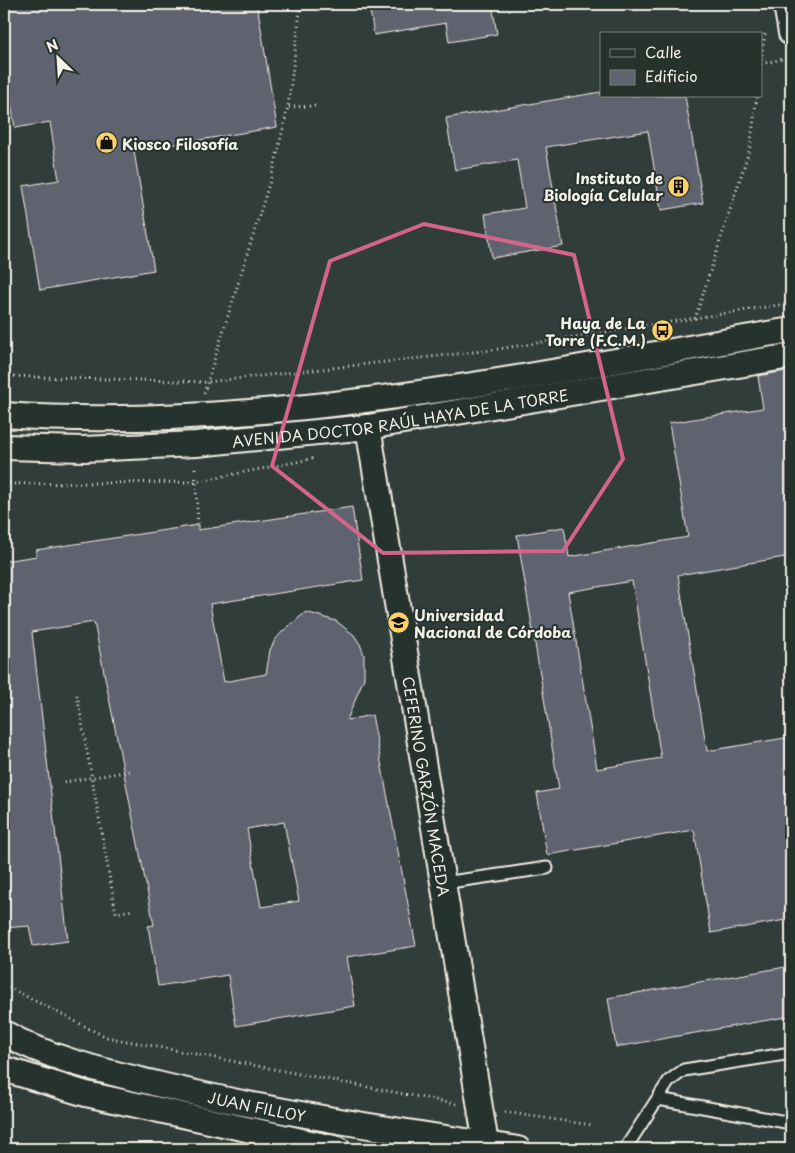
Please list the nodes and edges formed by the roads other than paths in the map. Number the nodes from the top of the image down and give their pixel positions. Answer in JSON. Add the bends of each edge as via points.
{"nodes":[{"id":1,"x":786,"y":4,"type":"edge"},
{"id":2,"x":791,"y":30,"type":"edge"},
{"id":3,"x":791,"y":330,"type":"edge"},
{"id":4,"x":791,"y":356,"type":"edge"},
{"id":5,"x":4,"y":415,"type":"edge"},
{"id":6,"x":368,"y":427,"type":"junction"},
{"id":7,"x":4,"y":447,"type":"edge"},
{"id":8,"x":547,"y":868,"type":"dead end"},
{"id":9,"x":442,"y":883,"type":"junction"},
{"id":10,"x":4,"y":1033,"type":"edge"},
{"id":11,"x":791,"y":1053,"type":"edge"},
{"id":12,"x":4,"y":1069,"type":"edge"},
{"id":13,"x":658,"y":1098,"type":"junction"},
{"id":14,"x":251,"y":1105,"type":"junction"},
{"id":15,"x":791,"y":1123,"type":"edge"},
{"id":16,"x":256,"y":1141,"type":"edge"},
{"id":17,"x":486,"y":1144,"type":"junction"},
{"id":18,"x":338,"y":1149,"type":"edge"},
{"id":19,"x":518,"y":1149,"type":"edge"},
{"id":20,"x":625,"y":1149,"type":"edge"}],
"edges":[{"from":1,"to":2,"type":"street"},
{"from":3,"to":5,"type":"street","name":"AVENIDA DOCTOR RAÚL HAYA DE LA TORRE","via":[[456,388],[298,407],[120,419]]},
{"from":4,"to":6,"type":"street","name":"AVENIDA DOCTOR RAÚL HAYA DE LA TORRE"},
{"from":6,"to":7,"type":"street","name":"AVENIDA DOCTOR RAÚL HAYA DE LA TORRE","via":[[196,444],[84,449]]},
{"from":6,"to":9,"type":"street","name":"CEFERINO GARZÓN MACEDA"},
{"from":8,"to":9,"type":"lane"},
{"from":9,"to":17,"type":"street","name":"CEFERINO GARZÓN MACEDA"},
{"from":10,"to":14,"type":"street","name":"JUAN FILLOY","via":[[32,1048],[76,1064]]},
{"from":11,"to":13,"type":"lane","via":[[684,1070],[669,1081]]},
{"from":12,"to":16,"type":"street","name":"JUAN FILLOY"},
{"from":13,"to":15,"type":"lane"},
{"from":13,"to":20,"type":"lane"},
{"from":14,"to":16,"type":"street"},
{"from":14,"to":17,"type":"street","name":"JUAN FILLOY"},
{"from":16,"to":18,"type":"street","name":"JUAN FILLOY"},
{"from":17,"to":19,"type":"street","name":"JUAN FILLOY"}]}
